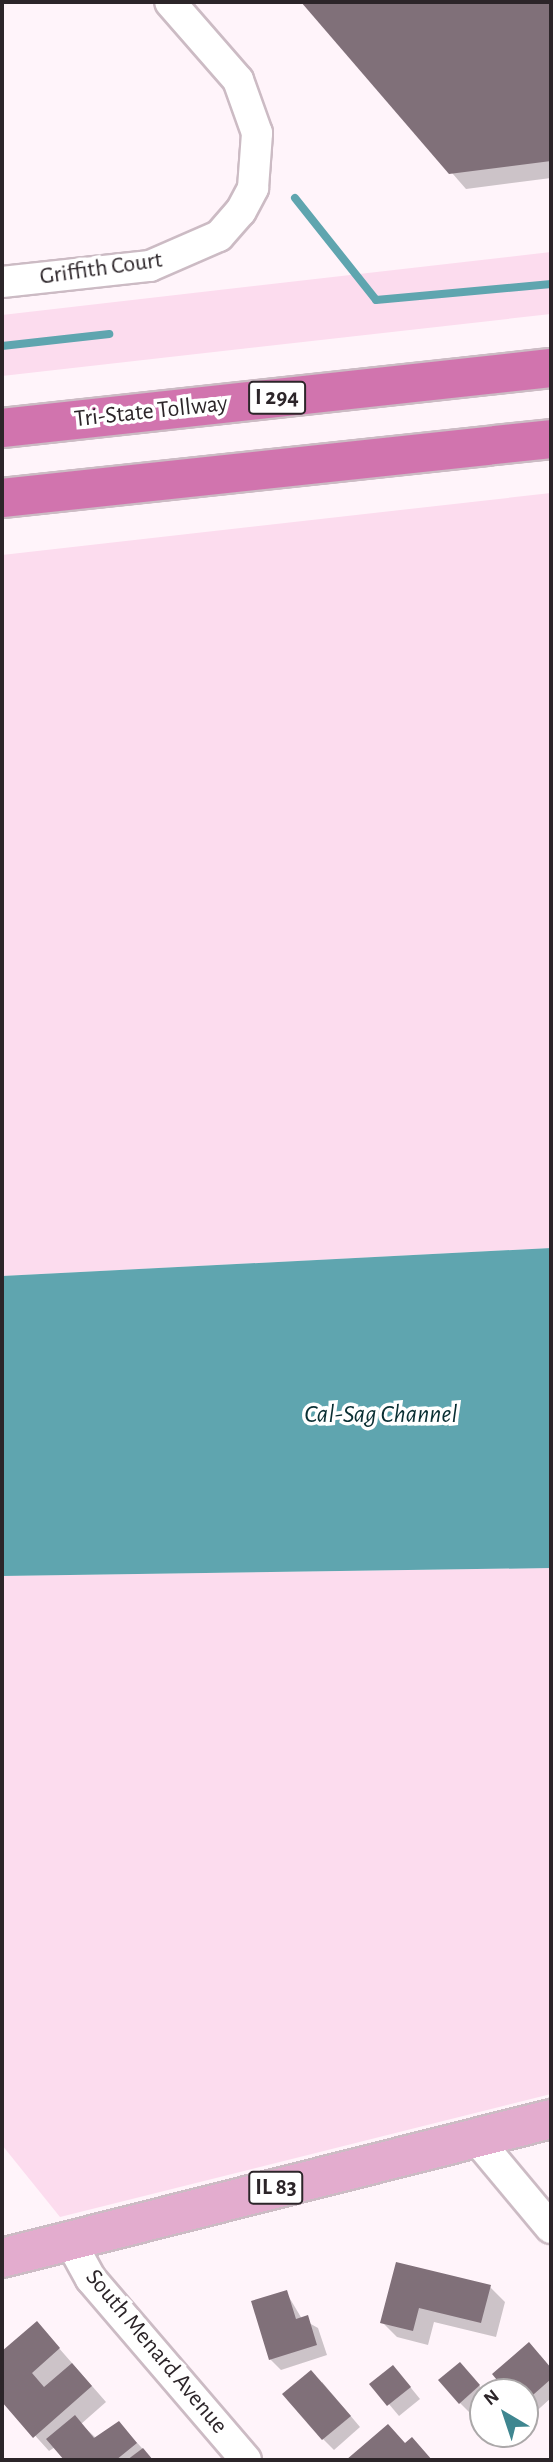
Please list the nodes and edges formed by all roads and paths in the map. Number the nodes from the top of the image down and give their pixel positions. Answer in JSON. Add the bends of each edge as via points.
{"nodes":[{"id":1,"x":170,"y":2,"type":"edge"},
{"id":2,"x":2,"y":282,"type":"edge"},
{"id":3,"x":551,"y":368,"type":"edge"},
{"id":4,"x":2,"y":428,"type":"edge"},
{"id":5,"x":551,"y":439,"type":"edge"},
{"id":6,"x":2,"y":498,"type":"edge"},
{"id":7,"x":551,"y":2119,"type":"edge"},
{"id":8,"x":474,"y":2136,"type":"junction"},
{"id":9,"x":551,"y":2228,"type":"edge"},
{"id":10,"x":70,"y":2241,"type":"junction"},
{"id":11,"x":2,"y":2258,"type":"edge"},
{"id":12,"x":246,"y":2460,"type":"edge"}],
"edges":[{"from":1,"to":2,"type":"street","name":"Griffith Court","via":[[238,80],[257,133],[253,188],[219,236],[192,252],[150,265]]},
{"from":3,"to":4,"type":"highway","name":"Tri-State Tollway","number":"I 294"},
{"from":5,"to":6,"type":"highway"},
{"from":7,"to":8,"type":"main road","number":"IL 83"},
{"from":8,"to":9,"type":"street"},
{"from":8,"to":10,"type":"main road","number":"IL 83"},
{"from":10,"to":11,"type":"main road","number":"IL 83"},
{"from":10,"to":12,"type":"street","name":"South Menard Avenue","via":[[91,2279]]}]}
